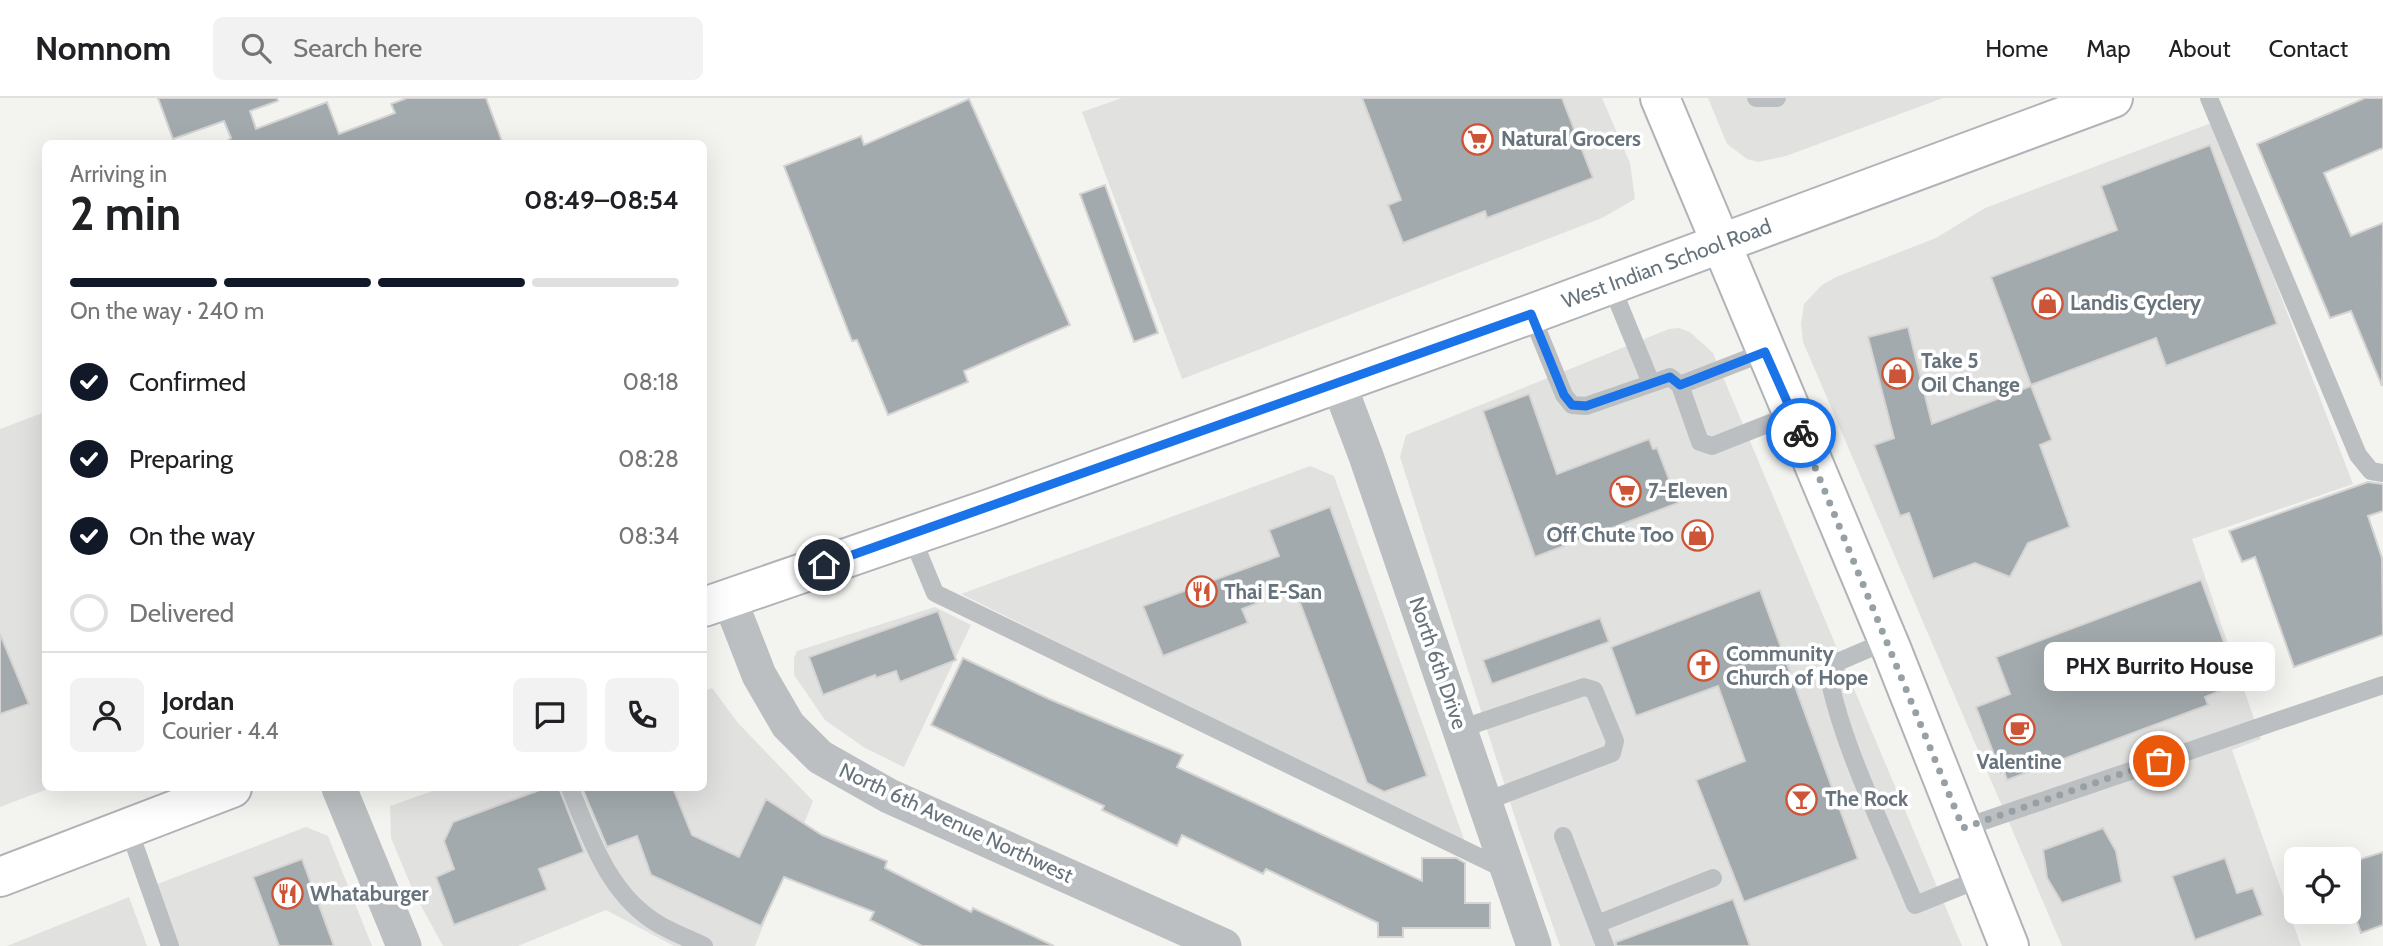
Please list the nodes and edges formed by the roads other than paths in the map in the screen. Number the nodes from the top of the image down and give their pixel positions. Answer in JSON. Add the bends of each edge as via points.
{"nodes":[{"id":1,"x":1660,"y":98,"type":"edge"},
{"id":2,"x":1756,"y":98,"type":"edge"},
{"id":3,"x":1777,"y":98,"type":"edge"},
{"id":4,"x":2113,"y":98,"type":"edge"},
{"id":5,"x":2209,"y":98,"type":"edge"},
{"id":6,"x":1721,"y":243,"type":"junction"},
{"id":7,"x":1611,"y":285,"type":"junction"},
{"id":8,"x":1531,"y":314,"type":"junction"},
{"id":9,"x":1765,"y":352,"type":"junction"},
{"id":10,"x":1338,"y":382,"type":"junction"},
{"id":11,"x":1651,"y":383,"type":"junction"},
{"id":12,"x":1680,"y":385,"type":"junction"},
{"id":13,"x":1793,"y":414,"type":"junction"},
{"id":14,"x":2383,"y":473,"type":"edge"},
{"id":15,"x":911,"y":535,"type":"junction"},
{"id":16,"x":716,"y":602,"type":"edge"},
{"id":17,"x":1887,"y":641,"type":"junction"},
{"id":18,"x":2383,"y":685,"type":"edge"},
{"id":19,"x":1460,"y":729,"type":"junction"},
{"id":20,"x":224,"y":791,"type":"edge"},
{"id":21,"x":340,"y":791,"type":"edge"},
{"id":22,"x":571,"y":791,"type":"edge"},
{"id":23,"x":1484,"y":802,"type":"junction"},
{"id":24,"x":128,"y":827,"type":"junction"},
{"id":25,"x":1963,"y":828,"type":"junction"},
{"id":26,"x":1563,"y":836,"type":"dead end"},
{"id":27,"x":1506,"y":870,"type":"junction"},
{"id":28,"x":0,"y":877,"type":"edge"},
{"id":29,"x":1713,"y":878,"type":"dead end"},
{"id":30,"x":1982,"y":878,"type":"junction"},
{"id":31,"x":1597,"y":924,"type":"junction"},
{"id":32,"x":170,"y":946,"type":"edge"},
{"id":33,"x":404,"y":946,"type":"edge"},
{"id":34,"x":704,"y":946,"type":"edge"},
{"id":35,"x":1224,"y":946,"type":"edge"},
{"id":36,"x":1534,"y":946,"type":"edge"},
{"id":37,"x":1605,"y":946,"type":"edge"},
{"id":38,"x":2009,"y":946,"type":"edge"}],
"edges":[{"from":1,"to":6,"type":"main road"},
{"from":2,"to":3,"type":"lane"},
{"from":4,"to":6,"type":"main road","name":"West Indian School Road"},
{"from":5,"to":14,"type":"lane","via":[[2358,455],[2371,471]]},
{"from":6,"to":7,"type":"main road","name":"West Indian School Road"},
{"from":6,"to":9,"type":"main road"},
{"from":7,"to":8,"type":"main road","name":"West Indian School Road"},
{"from":7,"to":11,"type":"lane"},
{"from":8,"to":10,"type":"main road","name":"West Indian School Road"},
{"from":8,"to":11,"type":"lane","via":[[1572,405],[1586,406]]},
{"from":9,"to":12,"type":"lane"},
{"from":9,"to":13,"type":"main road"},
{"from":10,"to":15,"type":"main road","name":"West Indian School Road"},
{"from":10,"to":19,"type":"street","name":"North 6th Drive"},
{"from":11,"to":12,"type":"lane","via":[[1670,377]]},
{"from":12,"to":13,"type":"lane","via":[[1700,442],[1712,446]]},
{"from":13,"to":17,"type":"main road"},
{"from":15,"to":16,"type":"main road","name":"West Indian School Road"},
{"from":15,"to":27,"type":"lane","via":[[935,593]]},
{"from":16,"to":35,"type":"street","name":"North 6th Avenue Northwest","via":[[788,725],[820,757],[889,796]]},
{"from":17,"to":25,"type":"main road"},
{"from":17,"to":30,"type":"lane","via":[[1840,661],[1828,672],[1833,697],[1915,905]]},
{"from":18,"to":25,"type":"lane"},
{"from":19,"to":23,"type":"street","name":"North 6th Drive"},
{"from":19,"to":23,"type":"lane","via":[[1584,687],[1594,690],[1615,741],[1612,753]]},
{"from":20,"to":24,"type":"main road"},
{"from":21,"to":33,"type":"street"},
{"from":22,"to":34,"type":"lane","via":[[615,885],[658,924]]},
{"from":23,"to":27,"type":"street","name":"North 6th Drive"},
{"from":24,"to":28,"type":"main road"},
{"from":24,"to":32,"type":"lane"},
{"from":25,"to":30,"type":"main road"},
{"from":26,"to":31,"type":"lane"},
{"from":27,"to":36,"type":"street","name":"North 6th Drive"},
{"from":29,"to":31,"type":"lane"},
{"from":30,"to":38,"type":"main road"},
{"from":31,"to":37,"type":"lane"}]}
